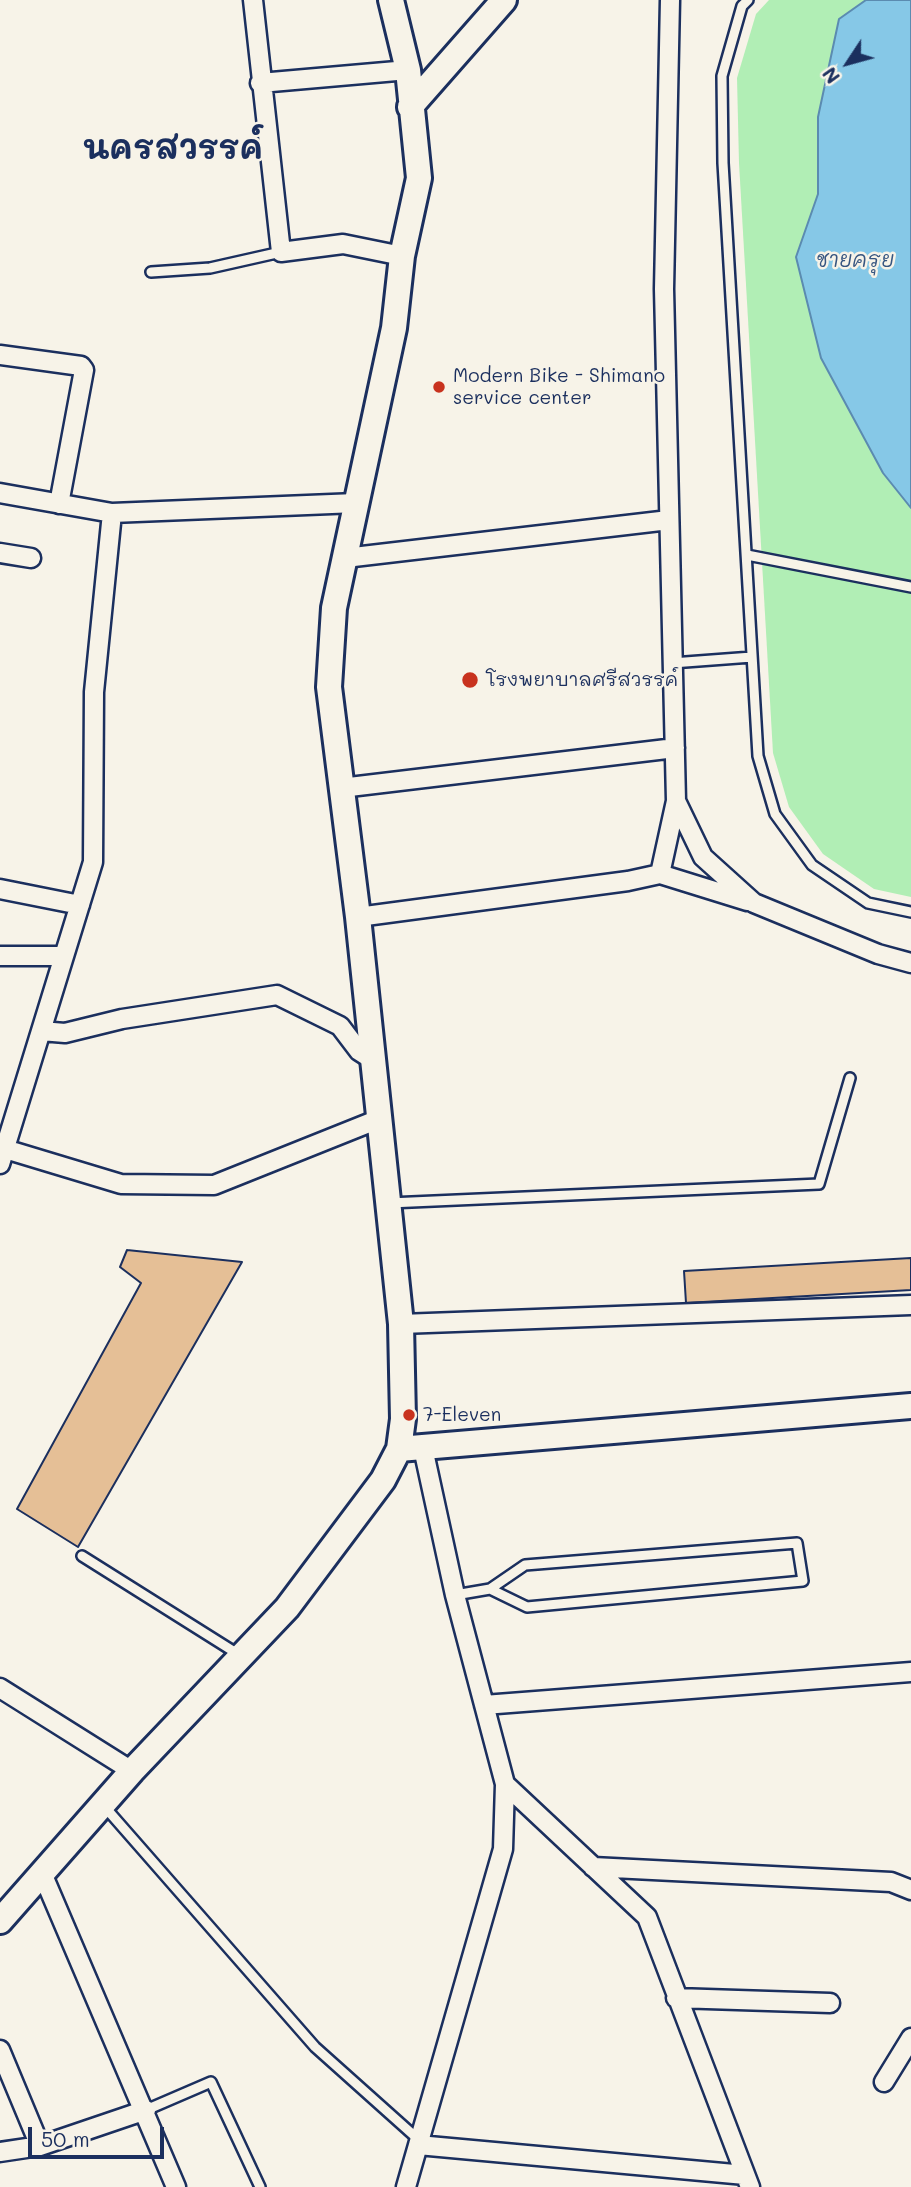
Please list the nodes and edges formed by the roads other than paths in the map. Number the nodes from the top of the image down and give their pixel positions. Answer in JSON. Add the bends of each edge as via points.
{"nodes":[{"id":1,"x":253,"y":0,"type":"edge"},
{"id":2,"x":391,"y":0,"type":"edge"},
{"id":3,"x":504,"y":0,"type":"edge"},
{"id":4,"x":670,"y":0,"type":"edge"},
{"id":5,"x":748,"y":0,"type":"edge"},
{"id":6,"x":408,"y":70,"type":"junction"},
{"id":7,"x":260,"y":83,"type":"junction"},
{"id":8,"x":410,"y":107,"type":"junction"},
{"id":9,"x":281,"y":252,"type":"junction"},
{"id":10,"x":402,"y":256,"type":"junction"},
{"id":11,"x":151,"y":272,"type":"dead end"},
{"id":12,"x":0,"y":355,"type":"edge"},
{"id":13,"x":0,"y":493,"type":"edge"},
{"id":14,"x":59,"y":503,"type":"junction"},
{"id":15,"x":356,"y":503,"type":"junction"},
{"id":16,"x":112,"y":513,"type":"junction"},
{"id":17,"x":669,"y":520,"type":"junction"},
{"id":18,"x":0,"y":552,"type":"edge"},
{"id":19,"x":747,"y":555,"type":"junction"},
{"id":20,"x":32,"y":558,"type":"dead end"},
{"id":21,"x":345,"y":558,"type":"junction"},
{"id":22,"x":911,"y":587,"type":"edge"},
{"id":23,"x":752,"y":657,"type":"junction"},
{"id":24,"x":673,"y":663,"type":"junction"},
{"id":25,"x":675,"y":748,"type":"junction"},
{"id":26,"x":341,"y":788,"type":"junction"},
{"id":27,"x":676,"y":801,"type":"junction"},
{"id":28,"x":660,"y":874,"type":"junction"},
{"id":29,"x":0,"y":889,"type":"edge"},
{"id":30,"x":754,"y":903,"type":"junction"},
{"id":31,"x":80,"y":905,"type":"junction"},
{"id":32,"x":911,"y":912,"type":"edge"},
{"id":33,"x":358,"y":917,"type":"junction"},
{"id":34,"x":0,"y":956,"type":"edge"},
{"id":35,"x":64,"y":956,"type":"junction"},
{"id":36,"x":911,"y":963,"type":"edge"},
{"id":37,"x":41,"y":1031,"type":"junction"},
{"id":38,"x":373,"y":1060,"type":"junction"},
{"id":39,"x":850,"y":1078,"type":"dead end"},
{"id":40,"x":379,"y":1119,"type":"junction"},
{"id":41,"x":3,"y":1156,"type":"edge"},
{"id":42,"x":388,"y":1203,"type":"junction"},
{"id":43,"x":911,"y":1305,"type":"edge"},
{"id":44,"x":401,"y":1324,"type":"junction"},
{"id":45,"x":911,"y":1406,"type":"edge"},
{"id":46,"x":411,"y":1449,"type":"junction"},
{"id":47,"x":82,"y":1556,"type":"dead end"},
{"id":48,"x":490,"y":1589,"type":"junction"},
{"id":49,"x":455,"y":1595,"type":"junction"},
{"id":50,"x":241,"y":1656,"type":"junction"},
{"id":51,"x":911,"y":1672,"type":"edge"},
{"id":52,"x":0,"y":1688,"type":"edge"},
{"id":53,"x":484,"y":1705,"type":"junction"},
{"id":54,"x":132,"y":1771,"type":"junction"},
{"id":55,"x":505,"y":1784,"type":"junction"},
{"id":56,"x":102,"y":1804,"type":"junction"},
{"id":57,"x":593,"y":1867,"type":"junction"},
{"id":58,"x":42,"y":1873,"type":"junction"},
{"id":59,"x":911,"y":1890,"type":"edge"},
{"id":60,"x":0,"y":1922,"type":"edge"},
{"id":61,"x":676,"y":1998,"type":"junction"},
{"id":62,"x":830,"y":2003,"type":"dead end"},
{"id":63,"x":911,"y":2038,"type":"edge"},
{"id":64,"x":0,"y":2050,"type":"edge"},
{"id":65,"x":884,"y":2082,"type":"dead end"},
{"id":66,"x":146,"y":2110,"type":"junction"},
{"id":67,"x":419,"y":2143,"type":"junction"},
{"id":68,"x":40,"y":2146,"type":"junction"},
{"id":69,"x":0,"y":2152,"type":"edge"},
{"id":70,"x":748,"y":2181,"type":"edge"},
{"id":71,"x":176,"y":2187,"type":"edge"},
{"id":72,"x":260,"y":2187,"type":"edge"},
{"id":73,"x":406,"y":2187,"type":"edge"}],
"edges":[{"from":1,"to":7,"type":"street"},
{"from":2,"to":6,"type":"street"},
{"from":3,"to":8,"type":"street"},
{"from":4,"to":17,"type":"street","via":[[664,289]]},
{"from":5,"to":19,"type":"lane","via":[[742,6],[722,76],[723,163]]},
{"from":6,"to":7,"type":"street"},
{"from":6,"to":8,"type":"street"},
{"from":7,"to":9,"type":"street"},
{"from":8,"to":10,"type":"street","via":[[419,178]]},
{"from":9,"to":10,"type":"street","via":[[344,244]]},
{"from":9,"to":11,"type":"lane","via":[[210,268]]},
{"from":10,"to":15,"type":"street","via":[[394,328]]},
{"from":12,"to":14,"type":"street","via":[[84,370]]},
{"from":13,"to":14,"type":"street"},
{"from":14,"to":16,"type":"street"},
{"from":15,"to":16,"type":"street"},
{"from":15,"to":21,"type":"street"},
{"from":16,"to":31,"type":"street","via":[[94,692],[93,862]]},
{"from":17,"to":21,"type":"street"},
{"from":17,"to":24,"type":"street"},
{"from":18,"to":20,"type":"street"},
{"from":19,"to":22,"type":"lane"},
{"from":19,"to":23,"type":"lane"},
{"from":21,"to":26,"type":"street","via":[[334,608],[330,687]]},
{"from":23,"to":24,"type":"lane"},
{"from":23,"to":32,"type":"lane","via":[[758,756],[775,814],[812,865],[868,903]]},
{"from":24,"to":25,"type":"street"},
{"from":25,"to":26,"type":"street"},
{"from":25,"to":27,"type":"street"},
{"from":26,"to":33,"type":"street"},
{"from":27,"to":28,"type":"street"},
{"from":27,"to":30,"type":"street","via":[[703,858]]},
{"from":28,"to":30,"type":"street"},
{"from":28,"to":33,"type":"street"},
{"from":29,"to":31,"type":"street"},
{"from":30,"to":36,"type":"street"},
{"from":31,"to":35,"type":"street"},
{"from":33,"to":38,"type":"street"},
{"from":34,"to":35,"type":"street"},
{"from":35,"to":37,"type":"street"},
{"from":37,"to":38,"type":"street","via":[[65,1033],[122,1019],[277,995],[340,1026],[363,1055]]},
{"from":37,"to":41,"type":"street"},
{"from":38,"to":40,"type":"street"},
{"from":39,"to":42,"type":"lane","via":[[819,1184]]},
{"from":40,"to":41,"type":"street","via":[[214,1185],[121,1184]]},
{"from":40,"to":42,"type":"street"},
{"from":42,"to":44,"type":"street"},
{"from":43,"to":44,"type":"street"},
{"from":44,"to":46,"type":"street","via":[[403,1419]]},
{"from":45,"to":46,"type":"street"},
{"from":46,"to":49,"type":"street"},
{"from":46,"to":50,"type":"street","via":[[286,1608]]},
{"from":47,"to":50,"type":"lane"},
{"from":48,"to":48,"type":"lane","via":[[525,1565],[797,1543],[803,1581],[527,1607]]},
{"from":48,"to":49,"type":"lane"},
{"from":49,"to":53,"type":"street"},
{"from":50,"to":54,"type":"street"},
{"from":51,"to":53,"type":"street"},
{"from":52,"to":54,"type":"street"},
{"from":53,"to":55,"type":"street"},
{"from":54,"to":56,"type":"street"},
{"from":55,"to":57,"type":"street"},
{"from":55,"to":67,"type":"street","via":[[503,1849]]},
{"from":56,"to":58,"type":"street"},
{"from":56,"to":67,"type":"lane","via":[[315,2047]]},
{"from":57,"to":59,"type":"street","via":[[891,1882]]},
{"from":57,"to":61,"type":"street","via":[[647,1917]]},
{"from":58,"to":60,"type":"street"},
{"from":58,"to":66,"type":"street"},
{"from":61,"to":62,"type":"street"},
{"from":61,"to":70,"type":"street"},
{"from":63,"to":65,"type":"street"},
{"from":64,"to":68,"type":"street"},
{"from":66,"to":68,"type":"street"},
{"from":66,"to":71,"type":"street"},
{"from":66,"to":72,"type":"lane","via":[[211,2082]]},
{"from":67,"to":70,"type":"street"},
{"from":67,"to":73,"type":"street"},
{"from":68,"to":69,"type":"street"}]}
